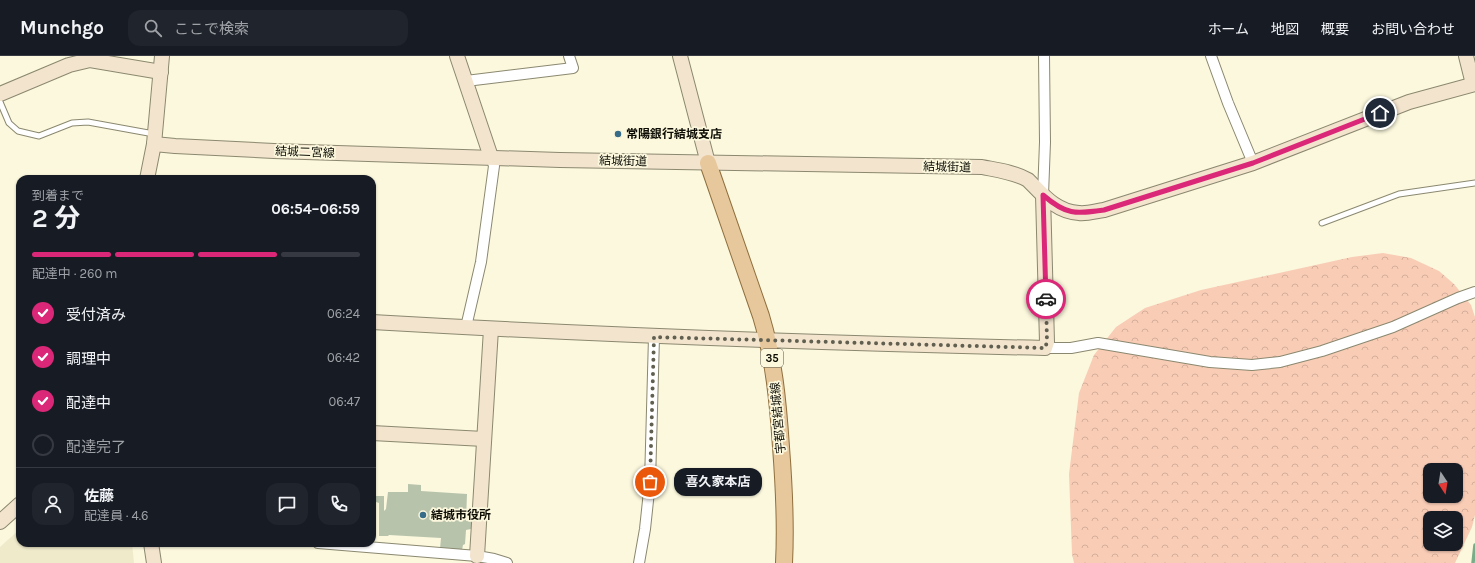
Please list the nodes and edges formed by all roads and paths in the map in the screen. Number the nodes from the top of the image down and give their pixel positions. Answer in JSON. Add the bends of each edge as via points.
{"nodes":[{"id":1,"x":162,"y":56,"type":"edge"},
{"id":2,"x":457,"y":56,"type":"edge"},
{"id":3,"x":569,"y":56,"type":"edge"},
{"id":4,"x":680,"y":56,"type":"edge"},
{"id":5,"x":1044,"y":56,"type":"edge"},
{"id":6,"x":1211,"y":56,"type":"edge"},
{"id":7,"x":1466,"y":56,"type":"edge"},
{"id":8,"x":161,"y":72,"type":"junction"},
{"id":9,"x":466,"y":81,"type":"junction"},
{"id":10,"x":1474,"y":87,"type":"edge"},
{"id":11,"x":0,"y":94,"type":"edge"},
{"id":12,"x":0,"y":102,"type":"edge"},
{"id":13,"x":155,"y":139,"type":"junction"},
{"id":14,"x":491,"y":157,"type":"junction"},
{"id":15,"x":708,"y":163,"type":"junction"},
{"id":16,"x":1253,"y":163,"type":"junction"},
{"id":17,"x":148,"y":175,"type":"edge"},
{"id":18,"x":1475,"y":182,"type":"edge"},
{"id":19,"x":1043,"y":195,"type":"junction"},
{"id":20,"x":1322,"y":223,"type":"dead end"},
{"id":21,"x":1475,"y":292,"type":"edge"},
{"id":22,"x":376,"y":322,"type":"edge"},
{"id":23,"x":466,"y":327,"type":"junction"},
{"id":24,"x":491,"y":329,"type":"junction"},
{"id":25,"x":654,"y":337,"type":"junction"},
{"id":26,"x":768,"y":340,"type":"junction"},
{"id":27,"x":1045,"y":348,"type":"junction"},
{"id":28,"x":376,"y":433,"type":"edge"},
{"id":29,"x":484,"y":439,"type":"junction"},
{"id":30,"x":16,"y":507,"type":"edge"},
{"id":31,"x":1,"y":518,"type":"edge"},
{"id":32,"x":152,"y":547,"type":"edge"},
{"id":33,"x":355,"y":547,"type":"edge"},
{"id":34,"x":477,"y":560,"type":"edge"},
{"id":35,"x":154,"y":563,"type":"edge"},
{"id":36,"x":507,"y":563,"type":"edge"},
{"id":37,"x":639,"y":563,"type":"edge"},
{"id":38,"x":784,"y":563,"type":"edge"}],
"edges":[{"from":1,"to":8,"type":"main road"},
{"from":2,"to":9,"type":"main road"},
{"from":3,"to":9,"type":"street","via":[[573,68]]},
{"from":4,"to":15,"type":"main road"},
{"from":5,"to":19,"type":"street"},
{"from":6,"to":16,"type":"street"},
{"from":7,"to":10,"type":"main road"},
{"from":8,"to":11,"type":"main road","via":[[90,60],[69,65]]},
{"from":8,"to":13,"type":"main road"},
{"from":9,"to":14,"type":"main road"},
{"from":10,"to":16,"type":"main road","name":"結城街道","via":[[1409,102]]},
{"from":12,"to":13,"type":"lane","via":[[9,123],[18,131],[39,136],[72,123],[88,122]]},
{"from":13,"to":14,"type":"main road","name":"結城二宮線","via":[[266,151]]},
{"from":13,"to":17,"type":"main road"},
{"from":14,"to":15,"type":"main road","name":"結城街道"},
{"from":14,"to":23,"type":"street","via":[[494,166],[482,254]]},
{"from":15,"to":19,"type":"main road","name":"結城街道","via":[[982,167],[1023,177]]},
{"from":15,"to":26,"type":"main road","name":"宇都宮結城線","number":"35"},
{"from":16,"to":19,"type":"main road","name":"結城街道","via":[[1092,212],[1066,211],[1056,207]]},
{"from":18,"to":20,"type":"lane","via":[[1399,194]]},
{"from":19,"to":27,"type":"main road","via":[[1047,342]]},
{"from":21,"to":27,"type":"street","via":[[1393,327],[1280,362],[1252,365],[1210,362],[1098,343],[1071,348]]},
{"from":22,"to":23,"type":"main road"},
{"from":23,"to":24,"type":"main road"},
{"from":24,"to":25,"type":"main road"},
{"from":24,"to":29,"type":"main road"},
{"from":25,"to":26,"type":"main road"},
{"from":25,"to":37,"type":"street","via":[[650,482]]},
{"from":26,"to":27,"type":"main road"},
{"from":26,"to":38,"type":"main road","name":"宇都宮結城線","number":"35","via":[[779,413]]},
{"from":28,"to":29,"type":"main road"},
{"from":29,"to":34,"type":"main road"},
{"from":30,"to":31,"type":"main road"},
{"from":32,"to":35,"type":"main road"},
{"from":33,"to":34,"type":"street"},
{"from":34,"to":36,"type":"street","via":[[494,559]]}]}
